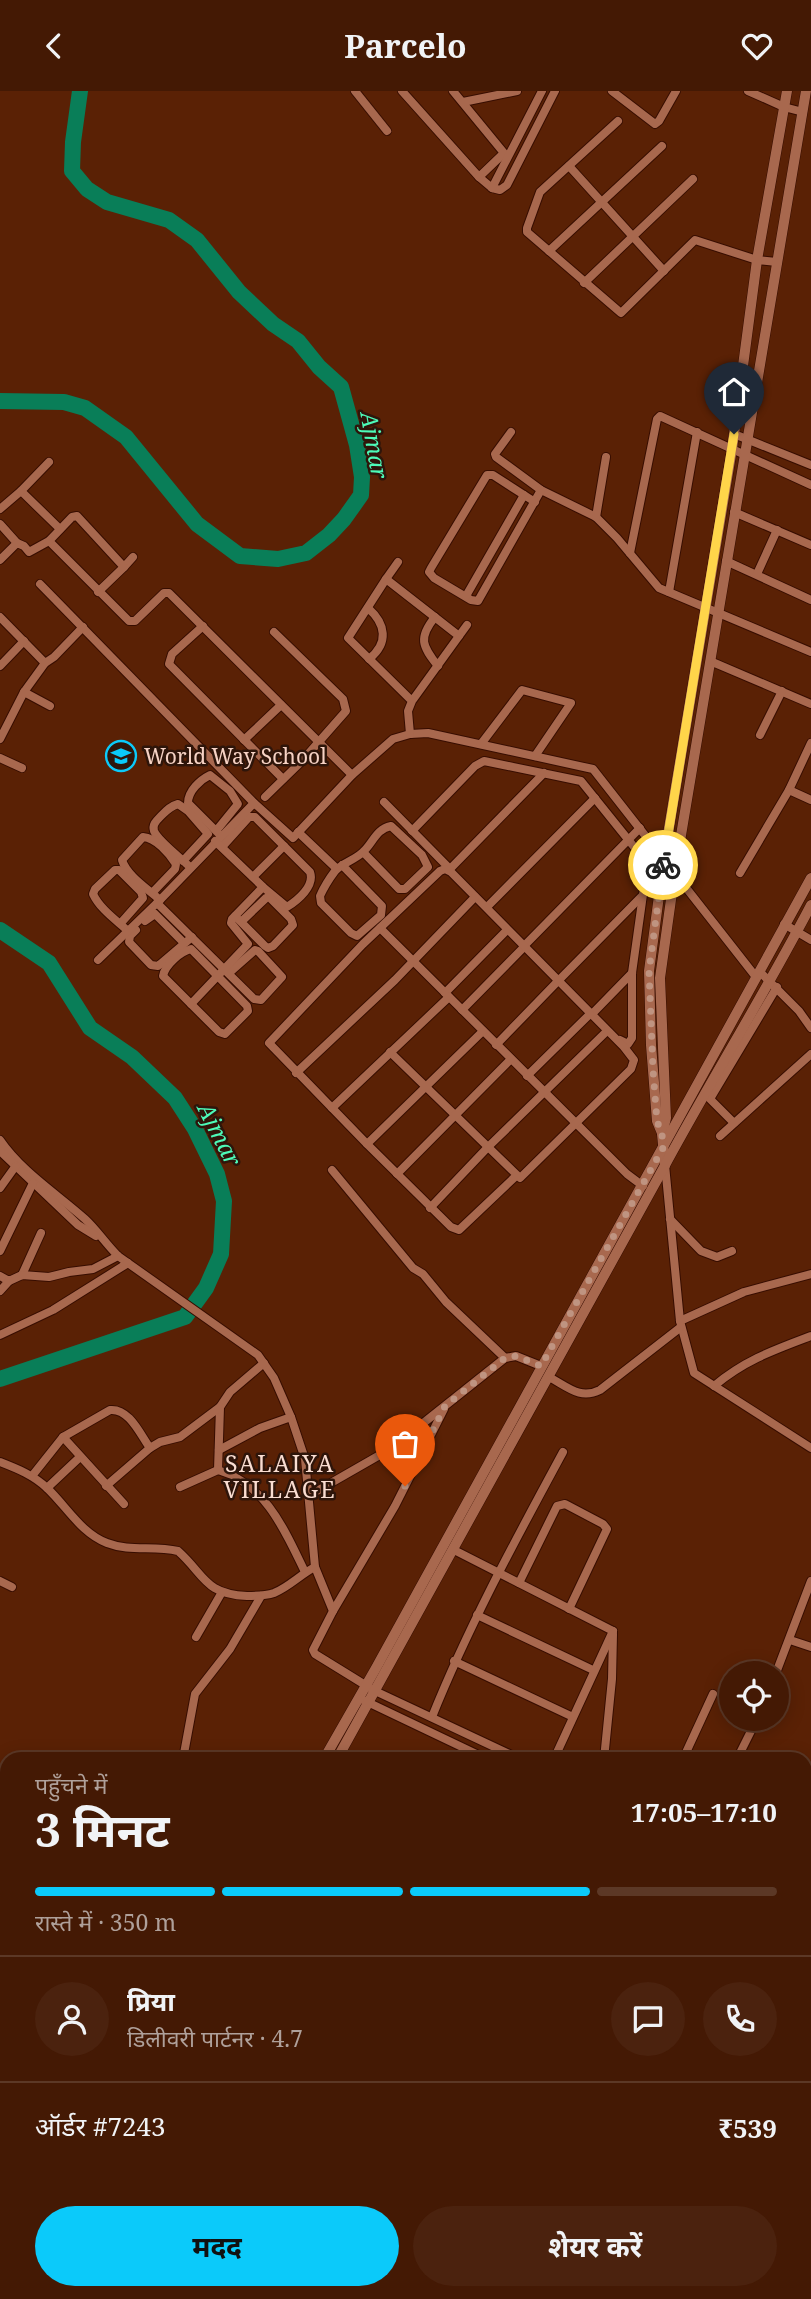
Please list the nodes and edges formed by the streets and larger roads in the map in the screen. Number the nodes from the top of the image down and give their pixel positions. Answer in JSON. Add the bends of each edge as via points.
{"nodes":[{"id":1,"x":355,"y":91,"type":"edge"},
{"id":2,"x":402,"y":91,"type":"edge"},
{"id":3,"x":453,"y":91,"type":"edge"},
{"id":4,"x":465,"y":91,"type":"edge"},
{"id":5,"x":516,"y":91,"type":"edge"},
{"id":6,"x":542,"y":91,"type":"edge"},
{"id":7,"x":555,"y":91,"type":"edge"},
{"id":8,"x":612,"y":91,"type":"edge"},
{"id":9,"x":631,"y":91,"type":"edge"},
{"id":10,"x":676,"y":91,"type":"edge"},
{"id":11,"x":748,"y":91,"type":"edge"},
{"id":12,"x":787,"y":91,"type":"edge"},
{"id":13,"x":806,"y":91,"type":"edge"},
{"id":14,"x":473,"y":100,"type":"junction"},
{"id":15,"x":623,"y":100,"type":"junction"},
{"id":16,"x":463,"y":103,"type":"junction"},
{"id":17,"x":784,"y":107,"type":"junction"},
{"id":18,"x":803,"y":111,"type":"junction"},
{"id":19,"x":618,"y":121,"type":"dead end"},
{"id":20,"x":387,"y":131,"type":"dead end"},
{"id":21,"x":662,"y":146,"type":"dead end"},
{"id":22,"x":509,"y":155,"type":"junction"},
{"id":23,"x":520,"y":161,"type":"junction"},
{"id":24,"x":569,"y":166,"type":"junction"},
{"id":25,"x":479,"y":177,"type":"junction"},
{"id":26,"x":693,"y":179,"type":"dead end"},
{"id":27,"x":492,"y":188,"type":"junction"},
{"id":28,"x":600,"y":201,"type":"junction"},
{"id":29,"x":631,"y":236,"type":"junction"},
{"id":30,"x":549,"y":251,"type":"junction"},
{"id":31,"x":757,"y":260,"type":"junction"},
{"id":32,"x":777,"y":262,"type":"junction"},
{"id":33,"x":664,"y":271,"type":"junction"},
{"id":34,"x":584,"y":283,"type":"junction"},
{"id":35,"x":511,"y":432,"type":"dead end"},
{"id":36,"x":696,"y":432,"type":"junction"},
{"id":37,"x":734,"y":434,"type":"junction"},
{"id":38,"x":747,"y":438,"type":"junction"},
{"id":39,"x":732,"y":449,"type":"junction"},
{"id":40,"x":744,"y":454,"type":"junction"},
{"id":41,"x":606,"y":457,"type":"dead end"},
{"id":42,"x":49,"y":462,"type":"dead end"},
{"id":43,"x":811,"y":465,"type":"edge"},
{"id":44,"x":499,"y":466,"type":"dead end"},
{"id":45,"x":494,"y":476,"type":"junction"},
{"id":46,"x":811,"y":485,"type":"edge"},
{"id":47,"x":541,"y":490,"type":"junction"},
{"id":48,"x":21,"y":491,"type":"junction"},
{"id":49,"x":524,"y":495,"type":"junction"},
{"id":50,"x":536,"y":502,"type":"junction"},
{"id":51,"x":0,"y":509,"type":"edge"},
{"id":52,"x":734,"y":512,"type":"junction"},
{"id":53,"x":596,"y":517,"type":"junction"},
{"id":54,"x":0,"y":523,"type":"edge"},
{"id":55,"x":60,"y":529,"type":"junction"},
{"id":56,"x":777,"y":530,"type":"junction"},
{"id":57,"x":49,"y":541,"type":"junction"},
{"id":58,"x":18,"y":543,"type":"junction"},
{"id":59,"x":811,"y":545,"type":"edge"},
{"id":60,"x":630,"y":553,"type":"junction"},
{"id":61,"x":133,"y":557,"type":"dead end"},
{"id":62,"x":0,"y":560,"type":"edge"},
{"id":63,"x":726,"y":561,"type":"junction"},
{"id":64,"x":398,"y":562,"type":"dead end"},
{"id":65,"x":124,"y":567,"type":"junction"},
{"id":66,"x":757,"y":574,"type":"junction"},
{"id":67,"x":386,"y":579,"type":"junction"},
{"id":68,"x":40,"y":584,"type":"dead end"},
{"id":69,"x":98,"y":591,"type":"junction"},
{"id":70,"x":669,"y":592,"type":"junction"},
{"id":71,"x":466,"y":596,"type":"junction"},
{"id":72,"x":811,"y":600,"type":"edge"},
{"id":73,"x":707,"y":607,"type":"junction"},
{"id":74,"x":368,"y":608,"type":"junction"},
{"id":75,"x":718,"y":612,"type":"junction"},
{"id":76,"x":0,"y":617,"type":"edge"},
{"id":77,"x":435,"y":617,"type":"junction"},
{"id":78,"x":467,"y":625,"type":"dead end"},
{"id":79,"x":83,"y":627,"type":"junction"},
{"id":80,"x":203,"y":627,"type":"junction"},
{"id":81,"x":274,"y":632,"type":"dead end"},
{"id":82,"x":459,"y":636,"type":"junction"},
{"id":83,"x":24,"y":641,"type":"junction"},
{"id":84,"x":811,"y":652,"type":"edge"},
{"id":85,"x":369,"y":659,"type":"junction"},
{"id":86,"x":710,"y":660,"type":"junction"},
{"id":87,"x":46,"y":663,"type":"junction"},
{"id":88,"x":0,"y":666,"type":"edge"},
{"id":89,"x":438,"y":666,"type":"junction"},
{"id":90,"x":782,"y":691,"type":"junction"},
{"id":91,"x":24,"y":692,"type":"junction"},
{"id":92,"x":412,"y":701,"type":"junction"},
{"id":93,"x":811,"y":704,"type":"edge"},
{"id":94,"x":281,"y":705,"type":"junction"},
{"id":95,"x":50,"y":706,"type":"dead end"},
{"id":96,"x":410,"y":734,"type":"junction"},
{"id":97,"x":760,"y":736,"type":"dead end"},
{"id":98,"x":0,"y":739,"type":"edge"},
{"id":99,"x":244,"y":740,"type":"junction"},
{"id":100,"x":319,"y":742,"type":"junction"},
{"id":101,"x":811,"y":743,"type":"edge"},
{"id":102,"x":481,"y":744,"type":"junction"},
{"id":103,"x":535,"y":756,"type":"junction"},
{"id":104,"x":0,"y":758,"type":"edge"},
{"id":105,"x":22,"y":768,"type":"dead end"},
{"id":106,"x":544,"y":773,"type":"junction"},
{"id":107,"x":352,"y":775,"type":"junction"},
{"id":108,"x":283,"y":779,"type":"junction"},
{"id":109,"x":789,"y":790,"type":"junction"},
{"id":110,"x":265,"y":797,"type":"dead end"},
{"id":111,"x":595,"y":798,"type":"junction"},
{"id":112,"x":811,"y":800,"type":"edge"},
{"id":113,"x":384,"y":801,"type":"dead end"},
{"id":114,"x":254,"y":803,"type":"junction"},
{"id":115,"x":640,"y":828,"type":"junction"},
{"id":116,"x":412,"y":831,"type":"junction"},
{"id":117,"x":298,"y":832,"type":"junction"},
{"id":118,"x":218,"y":839,"type":"junction"},
{"id":119,"x":628,"y":840,"type":"junction"},
{"id":120,"x":284,"y":846,"type":"junction"},
{"id":121,"x":363,"y":852,"type":"junction"},
{"id":122,"x":664,"y":858,"type":"junction"},
{"id":123,"x":183,"y":861,"type":"junction"},
{"id":124,"x":190,"y":867,"type":"junction"},
{"id":125,"x":340,"y":867,"type":"junction"},
{"id":126,"x":450,"y":869,"type":"junction"},
{"id":127,"x":674,"y":871,"type":"junction"},
{"id":128,"x":740,"y":873,"type":"dead end"},
{"id":129,"x":253,"y":877,"type":"junction"},
{"id":130,"x":811,"y":878,"type":"edge"},
{"id":131,"x":263,"y":887,"type":"junction"},
{"id":132,"x":152,"y":893,"type":"junction"},
{"id":133,"x":642,"y":895,"type":"junction"},
{"id":134,"x":475,"y":897,"type":"junction"},
{"id":135,"x":158,"y":902,"type":"junction"},
{"id":136,"x":811,"y":905,"type":"edge"},
{"id":137,"x":487,"y":907,"type":"junction"},
{"id":138,"x":238,"y":919,"type":"junction"},
{"id":139,"x":120,"y":924,"type":"junction"},
{"id":140,"x":784,"y":924,"type":"junction"},
{"id":141,"x":380,"y":928,"type":"junction"},
{"id":142,"x":507,"y":930,"type":"junction"},
{"id":143,"x":128,"y":931,"type":"junction"},
{"id":144,"x":797,"y":932,"type":"junction"},
{"id":145,"x":192,"y":937,"type":"junction"},
{"id":146,"x":811,"y":940,"type":"edge"},
{"id":147,"x":184,"y":943,"type":"junction"},
{"id":148,"x":525,"y":946,"type":"junction"},
{"id":149,"x":98,"y":960,"type":"dead end"},
{"id":150,"x":414,"y":961,"type":"junction"},
{"id":151,"x":227,"y":971,"type":"junction"},
{"id":152,"x":632,"y":973,"type":"junction"},
{"id":153,"x":758,"y":974,"type":"junction"},
{"id":154,"x":219,"y":976,"type":"junction"},
{"id":155,"x":559,"y":980,"type":"junction"},
{"id":156,"x":774,"y":985,"type":"junction"},
{"id":157,"x":447,"y":995,"type":"junction"},
{"id":158,"x":191,"y":1004,"type":"junction"},
{"id":159,"x":462,"y":1010,"type":"junction"},
{"id":160,"x":592,"y":1013,"type":"junction"},
{"id":161,"x":811,"y":1028,"type":"edge"},
{"id":162,"x":483,"y":1031,"type":"junction"},
{"id":163,"x":607,"y":1031,"type":"junction"},
{"id":164,"x":496,"y":1045,"type":"junction"},
{"id":165,"x":390,"y":1052,"type":"junction"},
{"id":166,"x":811,"y":1054,"type":"edge"},
{"id":167,"x":511,"y":1059,"type":"junction"},
{"id":168,"x":296,"y":1073,"type":"junction"},
{"id":169,"x":527,"y":1076,"type":"junction"},
{"id":170,"x":426,"y":1089,"type":"junction"},
{"id":171,"x":545,"y":1093,"type":"junction"},
{"id":172,"x":332,"y":1108,"type":"junction"},
{"id":173,"x":454,"y":1115,"type":"junction"},
{"id":174,"x":577,"y":1123,"type":"junction"},
{"id":175,"x":734,"y":1123,"type":"junction"},
{"id":176,"x":662,"y":1134,"type":"junction"},
{"id":177,"x":720,"y":1136,"type":"dead end"},
{"id":178,"x":0,"y":1140,"type":"edge"},
{"id":179,"x":367,"y":1144,"type":"junction"},
{"id":180,"x":488,"y":1147,"type":"junction"},
{"id":181,"x":663,"y":1148,"type":"junction"},
{"id":182,"x":0,"y":1151,"type":"edge"},
{"id":183,"x":665,"y":1165,"type":"junction"},
{"id":184,"x":15,"y":1167,"type":"junction"},
{"id":185,"x":332,"y":1170,"type":"dead end"},
{"id":186,"x":397,"y":1174,"type":"junction"},
{"id":187,"x":517,"y":1175,"type":"junction"},
{"id":188,"x":33,"y":1183,"type":"junction"},
{"id":189,"x":643,"y":1186,"type":"junction"},
{"id":190,"x":0,"y":1188,"type":"edge"},
{"id":191,"x":430,"y":1207,"type":"junction"},
{"id":192,"x":670,"y":1219,"type":"junction"},
{"id":193,"x":41,"y":1233,"type":"dead end"},
{"id":194,"x":99,"y":1237,"type":"junction"},
{"id":195,"x":0,"y":1251,"type":"edge"},
{"id":196,"x":732,"y":1251,"type":"dead end"},
{"id":197,"x":118,"y":1256,"type":"junction"},
{"id":198,"x":128,"y":1263,"type":"junction"},
{"id":199,"x":22,"y":1275,"type":"junction"},
{"id":200,"x":811,"y":1275,"type":"edge"},
{"id":201,"x":0,"y":1276,"type":"edge"},
{"id":202,"x":9,"y":1281,"type":"junction"},
{"id":203,"x":0,"y":1291,"type":"edge"},
{"id":204,"x":680,"y":1324,"type":"junction"},
{"id":205,"x":0,"y":1335,"type":"edge"},
{"id":206,"x":811,"y":1336,"type":"edge"},
{"id":207,"x":505,"y":1358,"type":"junction"},
{"id":208,"x":264,"y":1363,"type":"junction"},
{"id":209,"x":541,"y":1366,"type":"junction"},
{"id":210,"x":549,"y":1377,"type":"junction"},
{"id":211,"x":533,"y":1383,"type":"junction"},
{"id":212,"x":714,"y":1386,"type":"junction"},
{"id":213,"x":543,"y":1389,"type":"junction"},
{"id":214,"x":445,"y":1406,"type":"junction"},
{"id":215,"x":220,"y":1407,"type":"junction"},
{"id":216,"x":291,"y":1417,"type":"junction"},
{"id":217,"x":63,"y":1437,"type":"junction"},
{"id":218,"x":150,"y":1448,"type":"junction"},
{"id":219,"x":811,"y":1448,"type":"edge"},
{"id":220,"x":219,"y":1450,"type":"junction"},
{"id":221,"x":563,"y":1452,"type":"dead end"},
{"id":222,"x":80,"y":1457,"type":"junction"},
{"id":223,"x":0,"y":1462,"type":"edge"},
{"id":224,"x":218,"y":1469,"type":"junction"},
{"id":225,"x":32,"y":1476,"type":"junction"},
{"id":226,"x":106,"y":1486,"type":"junction"},
{"id":227,"x":180,"y":1487,"type":"dead end"},
{"id":228,"x":47,"y":1488,"type":"junction"},
{"id":229,"x":310,"y":1496,"type":"junction"},
{"id":230,"x":124,"y":1504,"type":"dead end"},
{"id":231,"x":454,"y":1550,"type":"junction"},
{"id":232,"x":315,"y":1567,"type":"junction"},
{"id":233,"x":305,"y":1571,"type":"junction"},
{"id":234,"x":498,"y":1572,"type":"junction"},
{"id":235,"x":0,"y":1581,"type":"edge"},
{"id":236,"x":811,"y":1581,"type":"edge"},
{"id":237,"x":519,"y":1583,"type":"junction"},
{"id":238,"x":12,"y":1587,"type":"dead end"},
{"id":239,"x":222,"y":1592,"type":"junction"},
{"id":240,"x":261,"y":1596,"type":"junction"},
{"id":241,"x":569,"y":1609,"type":"junction"},
{"id":242,"x":333,"y":1611,"type":"junction"},
{"id":243,"x":477,"y":1615,"type":"junction"},
{"id":244,"x":613,"y":1631,"type":"junction"},
{"id":245,"x":196,"y":1637,"type":"dead end"},
{"id":246,"x":790,"y":1640,"type":"junction"},
{"id":247,"x":811,"y":1647,"type":"edge"},
{"id":248,"x":454,"y":1661,"type":"junction"},
{"id":249,"x":781,"y":1661,"type":"edge"},
{"id":250,"x":593,"y":1670,"type":"junction"},
{"id":251,"x":371,"y":1688,"type":"junction"},
{"id":252,"x":713,"y":1694,"type":"dead end"},
{"id":253,"x":364,"y":1701,"type":"junction"},
{"id":254,"x":432,"y":1717,"type":"junction"},
{"id":255,"x":573,"y":1717,"type":"junction"},
{"id":256,"x":751,"y":1731,"type":"edge"},
{"id":257,"x":184,"y":1752,"type":"edge"},
{"id":258,"x":329,"y":1752,"type":"edge"},
{"id":259,"x":340,"y":1752,"type":"edge"},
{"id":260,"x":472,"y":1752,"type":"edge"},
{"id":261,"x":505,"y":1752,"type":"edge"},
{"id":262,"x":557,"y":1752,"type":"edge"},
{"id":263,"x":605,"y":1752,"type":"edge"},
{"id":264,"x":685,"y":1752,"type":"edge"},
{"id":265,"x":740,"y":1752,"type":"edge"}],
"edges":[{"from":1,"to":20,"type":"street"},
{"from":2,"to":25,"type":"street"},
{"from":3,"to":16,"type":"street"},
{"from":4,"to":14,"type":"street"},
{"from":5,"to":14,"type":"street"},
{"from":6,"to":22,"type":"street"},
{"from":7,"to":23,"type":"street"},
{"from":8,"to":15,"type":"street"},
{"from":9,"to":15,"type":"street"},
{"from":10,"to":15,"type":"street","via":[[655,124]]},
{"from":11,"to":17,"type":"street"},
{"from":12,"to":17,"type":"street"},
{"from":13,"to":18,"type":"street"},
{"from":14,"to":16,"type":"street"},
{"from":16,"to":25,"type":"street","via":[[504,153]]},
{"from":17,"to":18,"type":"street"},
{"from":17,"to":31,"type":"street"},
{"from":18,"to":32,"type":"street"},
{"from":19,"to":24,"type":"street"},
{"from":21,"to":28,"type":"street"},
{"from":22,"to":23,"type":"street"},
{"from":22,"to":27,"type":"street"},
{"from":23,"to":27,"type":"street","via":[[505,188]]},
{"from":24,"to":28,"type":"street"},
{"from":24,"to":30,"type":"street","via":[[540,192],[527,228]]},
{"from":25,"to":27,"type":"street"},
{"from":26,"to":29,"type":"street"},
{"from":28,"to":29,"type":"street"},
{"from":28,"to":30,"type":"street"},
{"from":29,"to":33,"type":"street"},
{"from":29,"to":34,"type":"street"},
{"from":30,"to":34,"type":"street"},
{"from":31,"to":32,"type":"street"},
{"from":31,"to":33,"type":"street","via":[[695,240]]},
{"from":31,"to":37,"type":"street"},
{"from":32,"to":38,"type":"street"},
{"from":33,"to":34,"type":"street","via":[[621,313]]},
{"from":35,"to":47,"type":"street","via":[[496,457]]},
{"from":36,"to":39,"type":"street"},
{"from":36,"to":60,"type":"street","via":[[662,416],[657,419]]},
{"from":36,"to":70,"type":"street"},
{"from":37,"to":38,"type":"street"},
{"from":37,"to":39,"type":"street"},
{"from":38,"to":40,"type":"street"},
{"from":38,"to":43,"type":"street"},
{"from":39,"to":40,"type":"street"},
{"from":39,"to":73,"type":"street"},
{"from":40,"to":46,"type":"street"},
{"from":40,"to":52,"type":"street"},
{"from":41,"to":53,"type":"street"},
{"from":42,"to":48,"type":"street"},
{"from":44,"to":45,"type":"street"},
{"from":45,"to":49,"type":"street"},
{"from":45,"to":71,"type":"street","via":[[487,475],[429,572]]},
{"from":47,"to":50,"type":"street"},
{"from":47,"to":53,"type":"street"},
{"from":48,"to":51,"type":"street"},
{"from":48,"to":55,"type":"street"},
{"from":49,"to":50,"type":"street"},
{"from":49,"to":71,"type":"street"},
{"from":50,"to":71,"type":"street","via":[[478,601]]},
{"from":52,"to":56,"type":"street"},
{"from":52,"to":63,"type":"street"},
{"from":53,"to":60,"type":"street"},
{"from":54,"to":58,"type":"street"},
{"from":55,"to":57,"type":"street"},
{"from":55,"to":65,"type":"street","via":[[77,516]]},
{"from":56,"to":59,"type":"street"},
{"from":56,"to":66,"type":"street"},
{"from":57,"to":58,"type":"street","via":[[29,552]]},
{"from":57,"to":69,"type":"street"},
{"from":58,"to":62,"type":"street"},
{"from":60,"to":70,"type":"street","via":[[659,588]]},
{"from":61,"to":65,"type":"street"},
{"from":63,"to":66,"type":"street"},
{"from":63,"to":75,"type":"street"},
{"from":64,"to":67,"type":"street"},
{"from":65,"to":69,"type":"street"},
{"from":66,"to":72,"type":"street"},
{"from":67,"to":74,"type":"street"},
{"from":67,"to":77,"type":"street"},
{"from":68,"to":79,"type":"street"},
{"from":69,"to":80,"type":"street","via":[[129,621],[169,593]]},
{"from":70,"to":73,"type":"street"},
{"from":73,"to":75,"type":"street"},
{"from":73,"to":122,"type":"street"},
{"from":74,"to":85,"type":"street","via":[[380,621],[384,638]]},
{"from":74,"to":85,"type":"street","via":[[348,638]]},
{"from":75,"to":84,"type":"street"},
{"from":75,"to":86,"type":"street"},
{"from":76,"to":83,"type":"street"},
{"from":77,"to":82,"type":"street"},
{"from":77,"to":89,"type":"street","via":[[423,639]]},
{"from":78,"to":82,"type":"street"},
{"from":79,"to":87,"type":"street"},
{"from":79,"to":114,"type":"street"},
{"from":80,"to":94,"type":"street"},
{"from":80,"to":99,"type":"street","via":[[172,654],[169,664]]},
{"from":81,"to":100,"type":"street","via":[[343,699],[346,711]]},
{"from":82,"to":89,"type":"street"},
{"from":83,"to":87,"type":"street"},
{"from":83,"to":88,"type":"street"},
{"from":85,"to":92,"type":"street"},
{"from":86,"to":90,"type":"street"},
{"from":86,"to":127,"type":"street"},
{"from":87,"to":91,"type":"street"},
{"from":89,"to":92,"type":"street"},
{"from":90,"to":93,"type":"street"},
{"from":90,"to":97,"type":"street"},
{"from":91,"to":95,"type":"street"},
{"from":91,"to":98,"type":"street"},
{"from":92,"to":96,"type":"street"},
{"from":94,"to":99,"type":"street"},
{"from":94,"to":100,"type":"street"},
{"from":96,"to":102,"type":"street","via":[[428,733]]},
{"from":96,"to":107,"type":"street","via":[[393,739]]},
{"from":99,"to":108,"type":"street"},
{"from":100,"to":107,"type":"street"},
{"from":100,"to":108,"type":"street"},
{"from":101,"to":109,"type":"street"},
{"from":102,"to":103,"type":"street"},
{"from":102,"to":103,"type":"street","via":[[522,690],[571,703]]},
{"from":103,"to":115,"type":"street","via":[[593,769]]},
{"from":104,"to":105,"type":"street"},
{"from":106,"to":111,"type":"street","via":[[581,781]]},
{"from":106,"to":116,"type":"street","via":[[485,761]]},
{"from":106,"to":126,"type":"street"},
{"from":107,"to":117,"type":"street"},
{"from":108,"to":110,"type":"street"},
{"from":109,"to":112,"type":"street"},
{"from":109,"to":128,"type":"street"},
{"from":111,"to":119,"type":"street"},
{"from":111,"to":137,"type":"street"},
{"from":113,"to":116,"type":"street"},
{"from":114,"to":117,"type":"street","via":[[293,838]]},
{"from":114,"to":118,"type":"street"},
{"from":115,"to":119,"type":"street"},
{"from":115,"to":122,"type":"street"},
{"from":116,"to":126,"type":"street"},
{"from":117,"to":125,"type":"street"},
{"from":118,"to":118,"type":"street","via":[[238,804],[210,775],[193,789],[188,803]]},
{"from":118,"to":120,"type":"street","via":[[255,817]]},
{"from":118,"to":124,"type":"street"},
{"from":118,"to":129,"type":"street"},
{"from":119,"to":133,"type":"street","via":[[646,866]]},
{"from":119,"to":148,"type":"street"},
{"from":120,"to":129,"type":"street"},
{"from":120,"to":131,"type":"street","via":[[310,872],[310,884],[287,907]]},
{"from":121,"to":121,"type":"street","via":[[379,831],[391,825],[428,867],[405,889],[399,889]]},
{"from":121,"to":125,"type":"street"},
{"from":122,"to":127,"type":"street"},
{"from":122,"to":176,"type":"street","via":[[649,971],[656,1109]]},
{"from":123,"to":123,"type":"street","via":[[208,835],[178,804],[170,806],[153,830]]},
{"from":123,"to":124,"type":"street"},
{"from":124,"to":135,"type":"street"},
{"from":125,"to":125,"type":"street","via":[[320,896],[321,903],[357,936],[381,915],[382,906]]},
{"from":126,"to":137,"type":"street"},
{"from":127,"to":153,"type":"street"},
{"from":127,"to":176,"type":"street","via":[[660,978],[666,1118]]},
{"from":129,"to":131,"type":"street"},
{"from":130,"to":140,"type":"street"},
{"from":131,"to":138,"type":"street"},
{"from":132,"to":132,"type":"street","via":[[176,864],[149,837],[143,837],[122,860]]},
{"from":132,"to":135,"type":"street"},
{"from":133,"to":152,"type":"street"},
{"from":133,"to":155,"type":"street"},
{"from":134,"to":141,"type":"street","via":[[451,872],[440,870]]},
{"from":134,"to":142,"type":"street"},
{"from":134,"to":150,"type":"street"},
{"from":135,"to":143,"type":"street"},
{"from":135,"to":145,"type":"street"},
{"from":136,"to":144,"type":"street"},
{"from":137,"to":148,"type":"street"},
{"from":138,"to":138,"type":"street","via":[[268,947],[293,925],[269,897]]},
{"from":138,"to":151,"type":"street","via":[[231,923],[248,944]]},
{"from":139,"to":139,"type":"street","via":[[93,894],[116,870],[143,898]]},
{"from":139,"to":143,"type":"street"},
{"from":140,"to":144,"type":"street"},
{"from":140,"to":153,"type":"street"},
{"from":141,"to":150,"type":"street"},
{"from":141,"to":168,"type":"street","via":[[271,1039],[271,1047]]},
{"from":142,"to":148,"type":"street"},
{"from":142,"to":157,"type":"street"},
{"from":143,"to":149,"type":"street"},
{"from":144,"to":146,"type":"street"},
{"from":144,"to":156,"type":"street"},
{"from":145,"to":147,"type":"street"},
{"from":145,"to":151,"type":"street"},
{"from":147,"to":147,"type":"street","via":[[159,966],[151,965],[129,942],[155,914]]},
{"from":148,"to":155,"type":"street"},
{"from":148,"to":159,"type":"street"},
{"from":150,"to":157,"type":"street"},
{"from":150,"to":168,"type":"street"},
{"from":151,"to":151,"type":"street","via":[[255,950],[282,977],[257,1000]]},
{"from":151,"to":154,"type":"street"},
{"from":152,"to":160,"type":"street"},
{"from":152,"to":160,"type":"street","via":[[631,1042],[624,1043]]},
{"from":153,"to":156,"type":"street"},
{"from":153,"to":181,"type":"street"},
{"from":154,"to":158,"type":"street"},
{"from":154,"to":158,"type":"street","via":[[191,950],[168,966],[163,977]]},
{"from":154,"to":158,"type":"street","via":[[247,1006],[245,1016],[222,1034]]},
{"from":155,"to":160,"type":"street"},
{"from":155,"to":164,"type":"street"},
{"from":156,"to":161,"type":"street"},
{"from":156,"to":175,"type":"street","via":[[710,1099]]},
{"from":156,"to":183,"type":"street"},
{"from":157,"to":159,"type":"street"},
{"from":157,"to":165,"type":"street"},
{"from":159,"to":162,"type":"street"},
{"from":160,"to":163,"type":"street"},
{"from":160,"to":169,"type":"street"},
{"from":162,"to":164,"type":"street"},
{"from":162,"to":170,"type":"street"},
{"from":163,"to":171,"type":"street"},
{"from":163,"to":174,"type":"street","via":[[634,1060],[631,1069]]},
{"from":164,"to":167,"type":"street"},
{"from":165,"to":170,"type":"street"},
{"from":165,"to":172,"type":"street"},
{"from":166,"to":175,"type":"street"},
{"from":167,"to":169,"type":"street"},
{"from":167,"to":173,"type":"street"},
{"from":168,"to":172,"type":"street"},
{"from":169,"to":171,"type":"street"},
{"from":170,"to":173,"type":"street"},
{"from":170,"to":179,"type":"street"},
{"from":171,"to":174,"type":"street"},
{"from":171,"to":180,"type":"street"},
{"from":172,"to":179,"type":"street"},
{"from":173,"to":180,"type":"street"},
{"from":173,"to":186,"type":"street"},
{"from":174,"to":187,"type":"street","via":[[520,1178]]},
{"from":174,"to":189,"type":"street"},
{"from":175,"to":177,"type":"street"},
{"from":176,"to":181,"type":"street"},
{"from":178,"to":194,"type":"street"},
{"from":179,"to":186,"type":"street"},
{"from":180,"to":187,"type":"street"},
{"from":180,"to":191,"type":"street"},
{"from":181,"to":183,"type":"street"},
{"from":181,"to":189,"type":"street"},
{"from":182,"to":184,"type":"street"},
{"from":183,"to":192,"type":"street"},
{"from":183,"to":210,"type":"street"},
{"from":184,"to":188,"type":"street"},
{"from":184,"to":190,"type":"street"},
{"from":185,"to":207,"type":"street","via":[[414,1268]]},
{"from":186,"to":191,"type":"street"},
{"from":187,"to":191,"type":"street","via":[[459,1230]]},
{"from":188,"to":194,"type":"street","via":[[78,1225]]},
{"from":188,"to":195,"type":"street"},
{"from":189,"to":209,"type":"street"},
{"from":192,"to":196,"type":"street","via":[[701,1251],[717,1258]]},
{"from":192,"to":204,"type":"street"},
{"from":193,"to":199,"type":"street"},
{"from":194,"to":197,"type":"street"},
{"from":197,"to":198,"type":"street"},
{"from":197,"to":199,"type":"street","via":[[93,1269],[49,1277]]},
{"from":198,"to":205,"type":"street","via":[[53,1310]]},
{"from":198,"to":208,"type":"street"},
{"from":199,"to":202,"type":"street"},
{"from":200,"to":204,"type":"street","via":[[744,1292]]},
{"from":201,"to":202,"type":"street"},
{"from":202,"to":203,"type":"street"},
{"from":204,"to":210,"type":"street","via":[[590,1395],[579,1394]]},
{"from":204,"to":212,"type":"street","via":[[694,1373]]},
{"from":206,"to":212,"type":"street","via":[[757,1356]]},
{"from":207,"to":209,"type":"street","via":[[516,1356]]},
{"from":207,"to":214,"type":"street"},
{"from":208,"to":215,"type":"street","via":[[230,1392]]},
{"from":208,"to":216,"type":"street"},
{"from":209,"to":211,"type":"street"},
{"from":210,"to":213,"type":"street"},
{"from":211,"to":213,"type":"street"},
{"from":211,"to":251,"type":"street"},
{"from":212,"to":219,"type":"street"},
{"from":213,"to":231,"type":"street"},
{"from":214,"to":229,"type":"street","via":[[392,1448]]},
{"from":214,"to":242,"type":"street","via":[[395,1506]]},
{"from":215,"to":218,"type":"street","via":[[180,1437]]},
{"from":215,"to":220,"type":"street"},
{"from":216,"to":220,"type":"street"},
{"from":216,"to":229,"type":"street","via":[[305,1459]]},
{"from":217,"to":218,"type":"street","via":[[117,1409]]},
{"from":217,"to":222,"type":"street"},
{"from":217,"to":225,"type":"street"},
{"from":218,"to":226,"type":"street"},
{"from":220,"to":224,"type":"street"},
{"from":221,"to":234,"type":"street"},
{"from":222,"to":226,"type":"street"},
{"from":222,"to":228,"type":"street"},
{"from":223,"to":225,"type":"street"},
{"from":224,"to":227,"type":"street"},
{"from":224,"to":233,"type":"street","via":[[242,1479],[276,1512]]},
{"from":225,"to":228,"type":"street"},
{"from":226,"to":230,"type":"street"},
{"from":228,"to":239,"type":"street","via":[[87,1532],[107,1543],[178,1551],[198,1575]]},
{"from":229,"to":232,"type":"street"},
{"from":231,"to":234,"type":"street"},
{"from":231,"to":251,"type":"street"},
{"from":232,"to":233,"type":"street"},
{"from":232,"to":242,"type":"street"},
{"from":233,"to":240,"type":"street","via":[[282,1589]]},
{"from":234,"to":237,"type":"street"},
{"from":234,"to":243,"type":"street"},
{"from":235,"to":238,"type":"street"},
{"from":236,"to":246,"type":"street"},
{"from":237,"to":241,"type":"street"},
{"from":237,"to":241,"type":"street","via":[[557,1506],[565,1504],[607,1529]]},
{"from":239,"to":240,"type":"street"},
{"from":239,"to":245,"type":"street"},
{"from":240,"to":257,"type":"street","via":[[230,1649],[195,1694]]},
{"from":241,"to":244,"type":"street"},
{"from":242,"to":251,"type":"street","via":[[313,1650],[323,1661]]},
{"from":243,"to":248,"type":"street"},
{"from":243,"to":250,"type":"street"},
{"from":244,"to":250,"type":"street"},
{"from":244,"to":263,"type":"street"},
{"from":246,"to":247,"type":"street"},
{"from":246,"to":249,"type":"street"},
{"from":248,"to":254,"type":"street"},
{"from":248,"to":255,"type":"street"},
{"from":250,"to":255,"type":"street"},
{"from":251,"to":253,"type":"street"},
{"from":251,"to":254,"type":"street"},
{"from":252,"to":264,"type":"street"},
{"from":253,"to":258,"type":"street"},
{"from":253,"to":259,"type":"street"},
{"from":253,"to":260,"type":"street"},
{"from":254,"to":261,"type":"street"},
{"from":255,"to":262,"type":"street"},
{"from":256,"to":265,"type":"street"}]}
